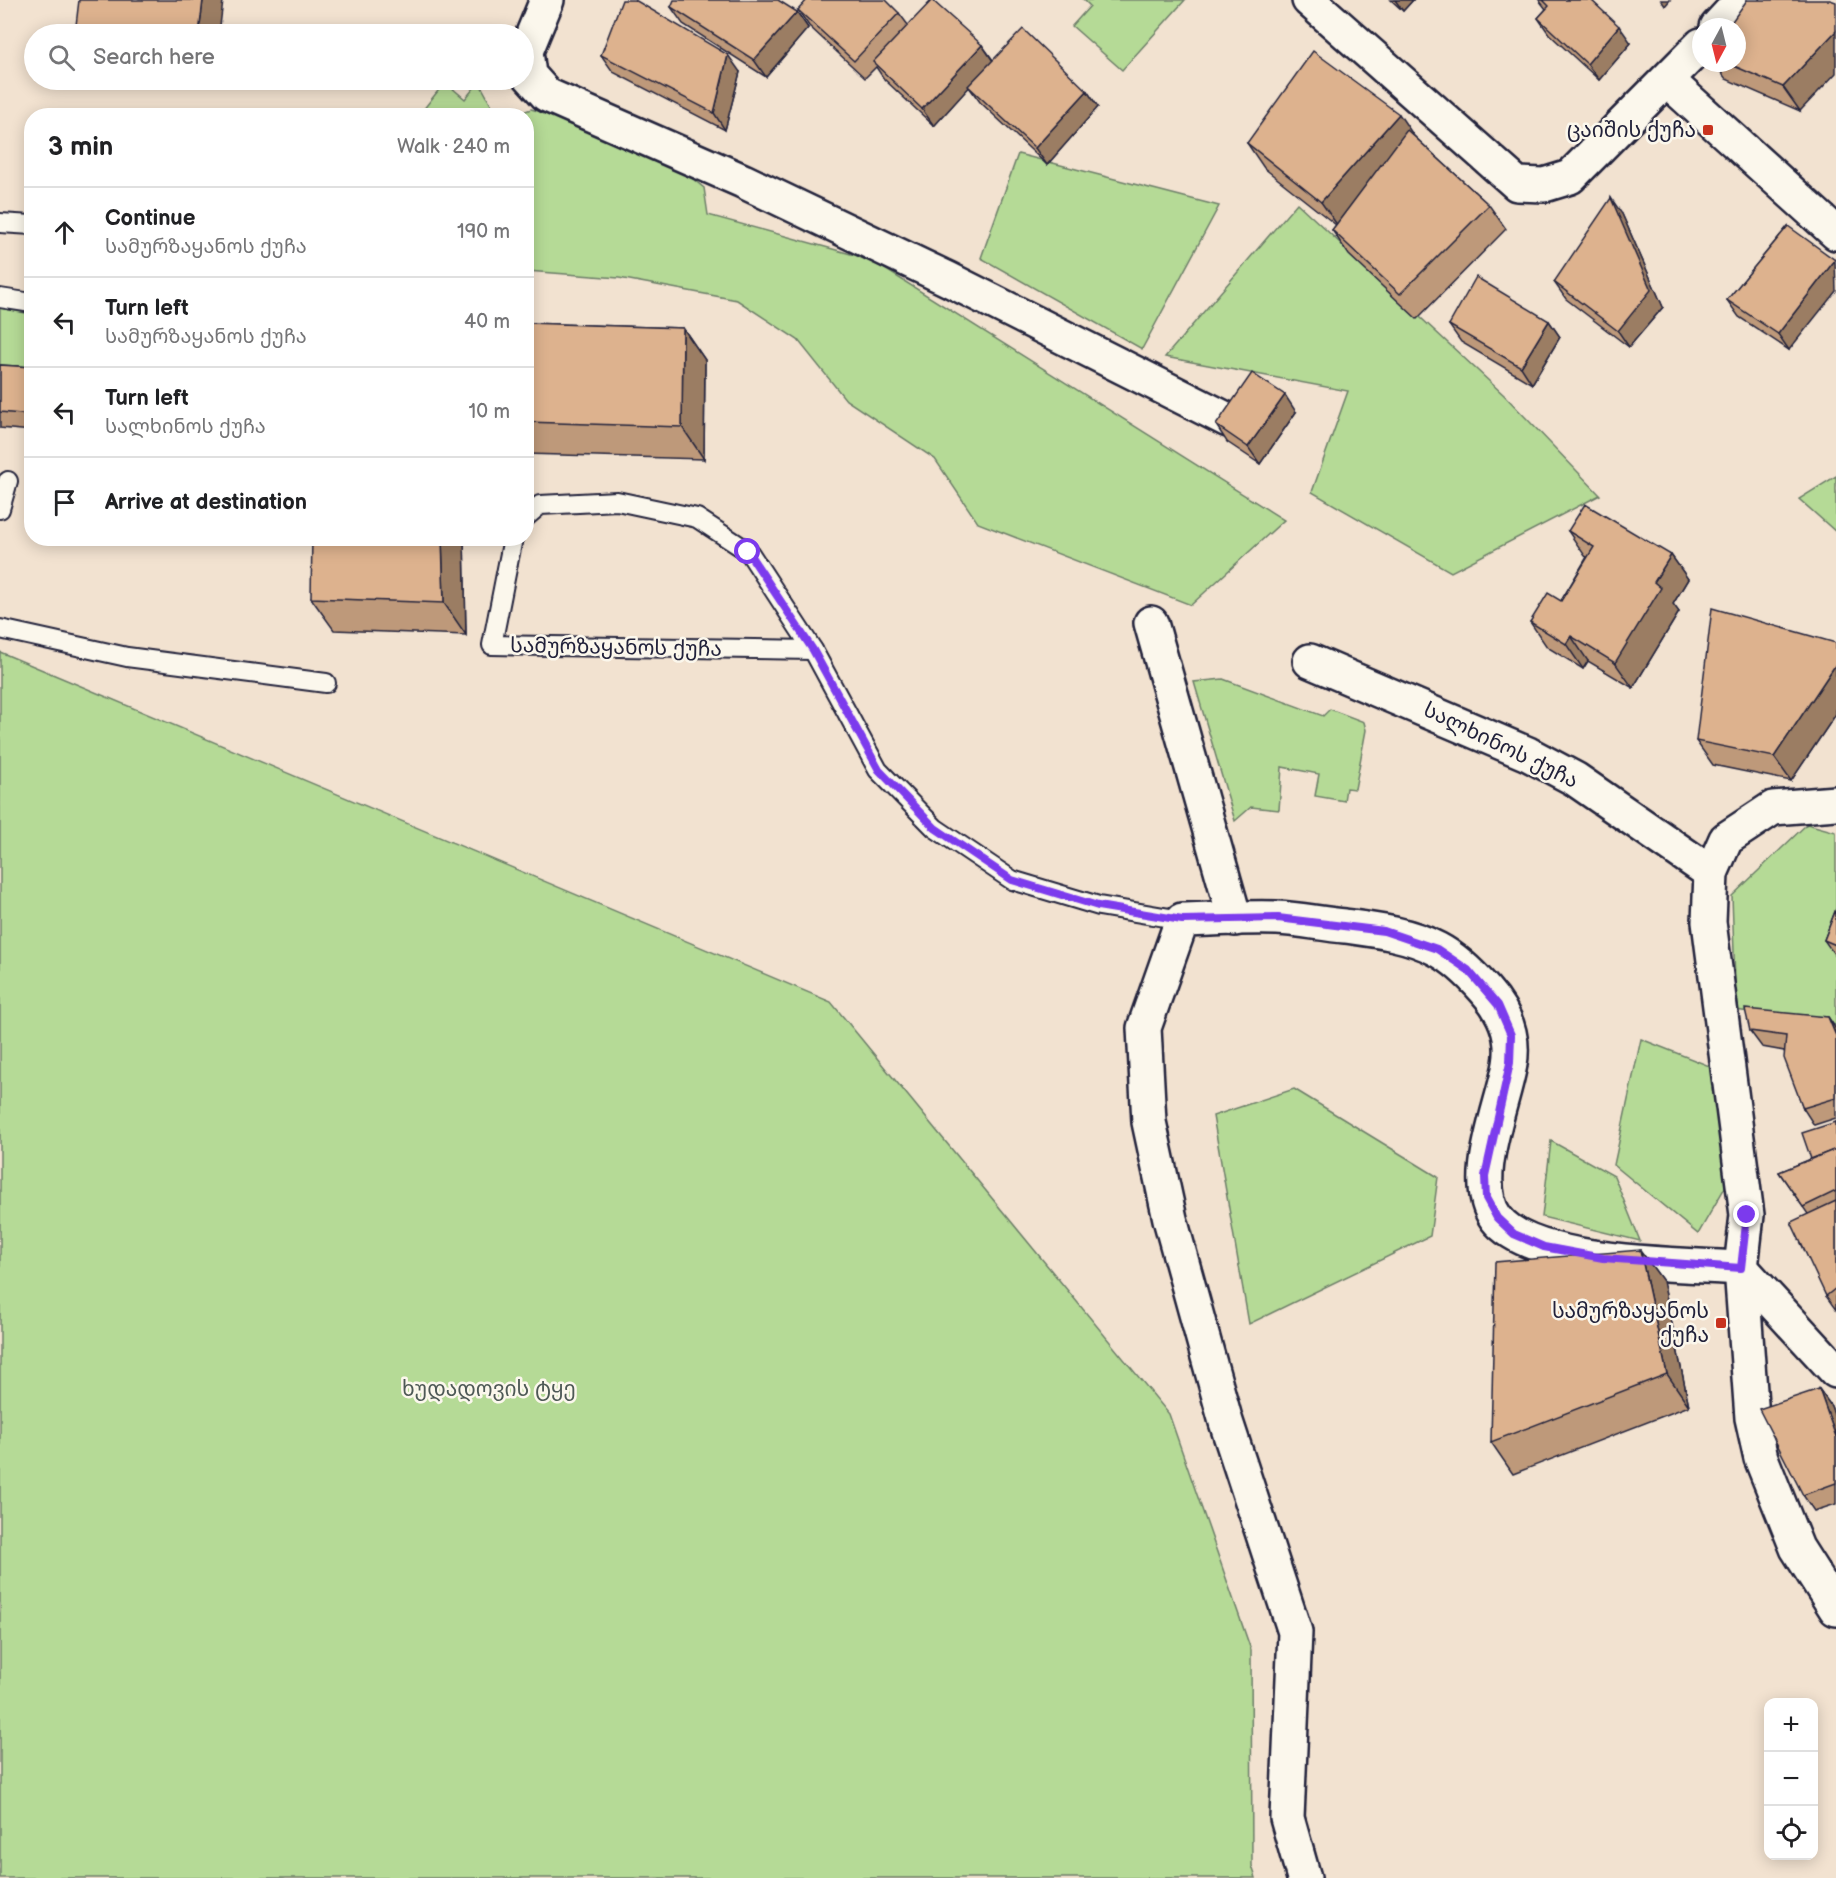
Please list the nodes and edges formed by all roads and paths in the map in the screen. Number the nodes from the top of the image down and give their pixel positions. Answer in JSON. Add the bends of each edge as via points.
{"nodes":[{"id":1,"x":547,"y":0,"type":"edge"},
{"id":2,"x":1310,"y":0,"type":"edge"},
{"id":3,"x":1742,"y":0,"type":"edge"},
{"id":4,"x":1725,"y":18,"type":"edge"},
{"id":5,"x":534,"y":32,"type":"edge"},
{"id":6,"x":1692,"y":55,"type":"edge"},
{"id":7,"x":534,"y":80,"type":"edge"},
{"id":8,"x":1668,"y":81,"type":"junction"},
{"id":9,"x":0,"y":223,"type":"edge"},
{"id":10,"x":24,"y":224,"type":"edge"},
{"id":11,"x":1836,"y":233,"type":"edge"},
{"id":12,"x":0,"y":298,"type":"edge"},
{"id":13,"x":24,"y":302,"type":"edge"},
{"id":14,"x":1228,"y":420,"type":"edge"},
{"id":15,"x":8,"y":481,"type":"dead end"},
{"id":16,"x":0,"y":509,"type":"edge"},
{"id":17,"x":534,"y":510,"type":"edge"},
{"id":18,"x":511,"y":546,"type":"edge"},
{"id":19,"x":1151,"y":623,"type":"dead end"},
{"id":20,"x":0,"y":630,"type":"edge"},
{"id":21,"x":813,"y":650,"type":"junction"},
{"id":22,"x":1310,"y":660,"type":"dead end"},
{"id":23,"x":326,"y":683,"type":"dead end"},
{"id":24,"x":1836,"y":803,"type":"edge"},
{"id":25,"x":1711,"y":873,"type":"junction"},
{"id":26,"x":1234,"y":919,"type":"junction"},
{"id":27,"x":1182,"y":920,"type":"junction"},
{"id":28,"x":1741,"y":1268,"type":"junction"},
{"id":29,"x":1836,"y":1371,"type":"edge"},
{"id":30,"x":1836,"y":1609,"type":"edge"},
{"id":31,"x":1304,"y":1878,"type":"edge"}],
"edges":[{"from":1,"to":5,"type":"street"},
{"from":2,"to":8,"type":"street","via":[[1517,184],[1544,186],[1570,177]]},
{"from":3,"to":4,"type":"street"},
{"from":6,"to":8,"type":"street"},
{"from":7,"to":14,"type":"street","via":[[547,95],[754,186]]},
{"from":8,"to":11,"type":"street"},
{"from":9,"to":10,"type":"lane"},
{"from":12,"to":13,"type":"lane"},
{"from":15,"to":16,"type":"lane"},
{"from":17,"to":21,"type":"lane","via":[[540,505],[617,501],[698,518],[748,552]]},
{"from":18,"to":21,"type":"lane","name":"სამურზაყანოს ქუჩა","via":[[492,645]]},
{"from":19,"to":26,"type":"street"},
{"from":20,"to":23,"type":"lane","via":[[127,657]]},
{"from":21,"to":27,"type":"lane","via":[[879,770],[935,828],[1012,880],[1098,906]]},
{"from":22,"to":25,"type":"street","name":"სალხინოს ქუჩა","via":[[1528,754],[1575,779]]},
{"from":24,"to":25,"type":"street","via":[[1773,808],[1726,839]]},
{"from":25,"to":28,"type":"street","via":[[1709,922],[1747,1215]]},
{"from":26,"to":27,"type":"street"},
{"from":26,"to":28,"type":"street","via":[[1278,918],[1384,931],[1437,949],[1468,970],[1498,1005],[1511,1035],[1510,1063],[1485,1176],[1486,1198],[1497,1218],[1514,1234],[1544,1247],[1603,1258]]},
{"from":27,"to":31,"type":"street","via":[[1144,1028],[1149,1122],[1170,1219],[1226,1422],[1295,1632],[1287,1818]]},
{"from":28,"to":29,"type":"street"},
{"from":28,"to":30,"type":"street","via":[[1752,1418],[1761,1458],[1797,1548]]}]}
